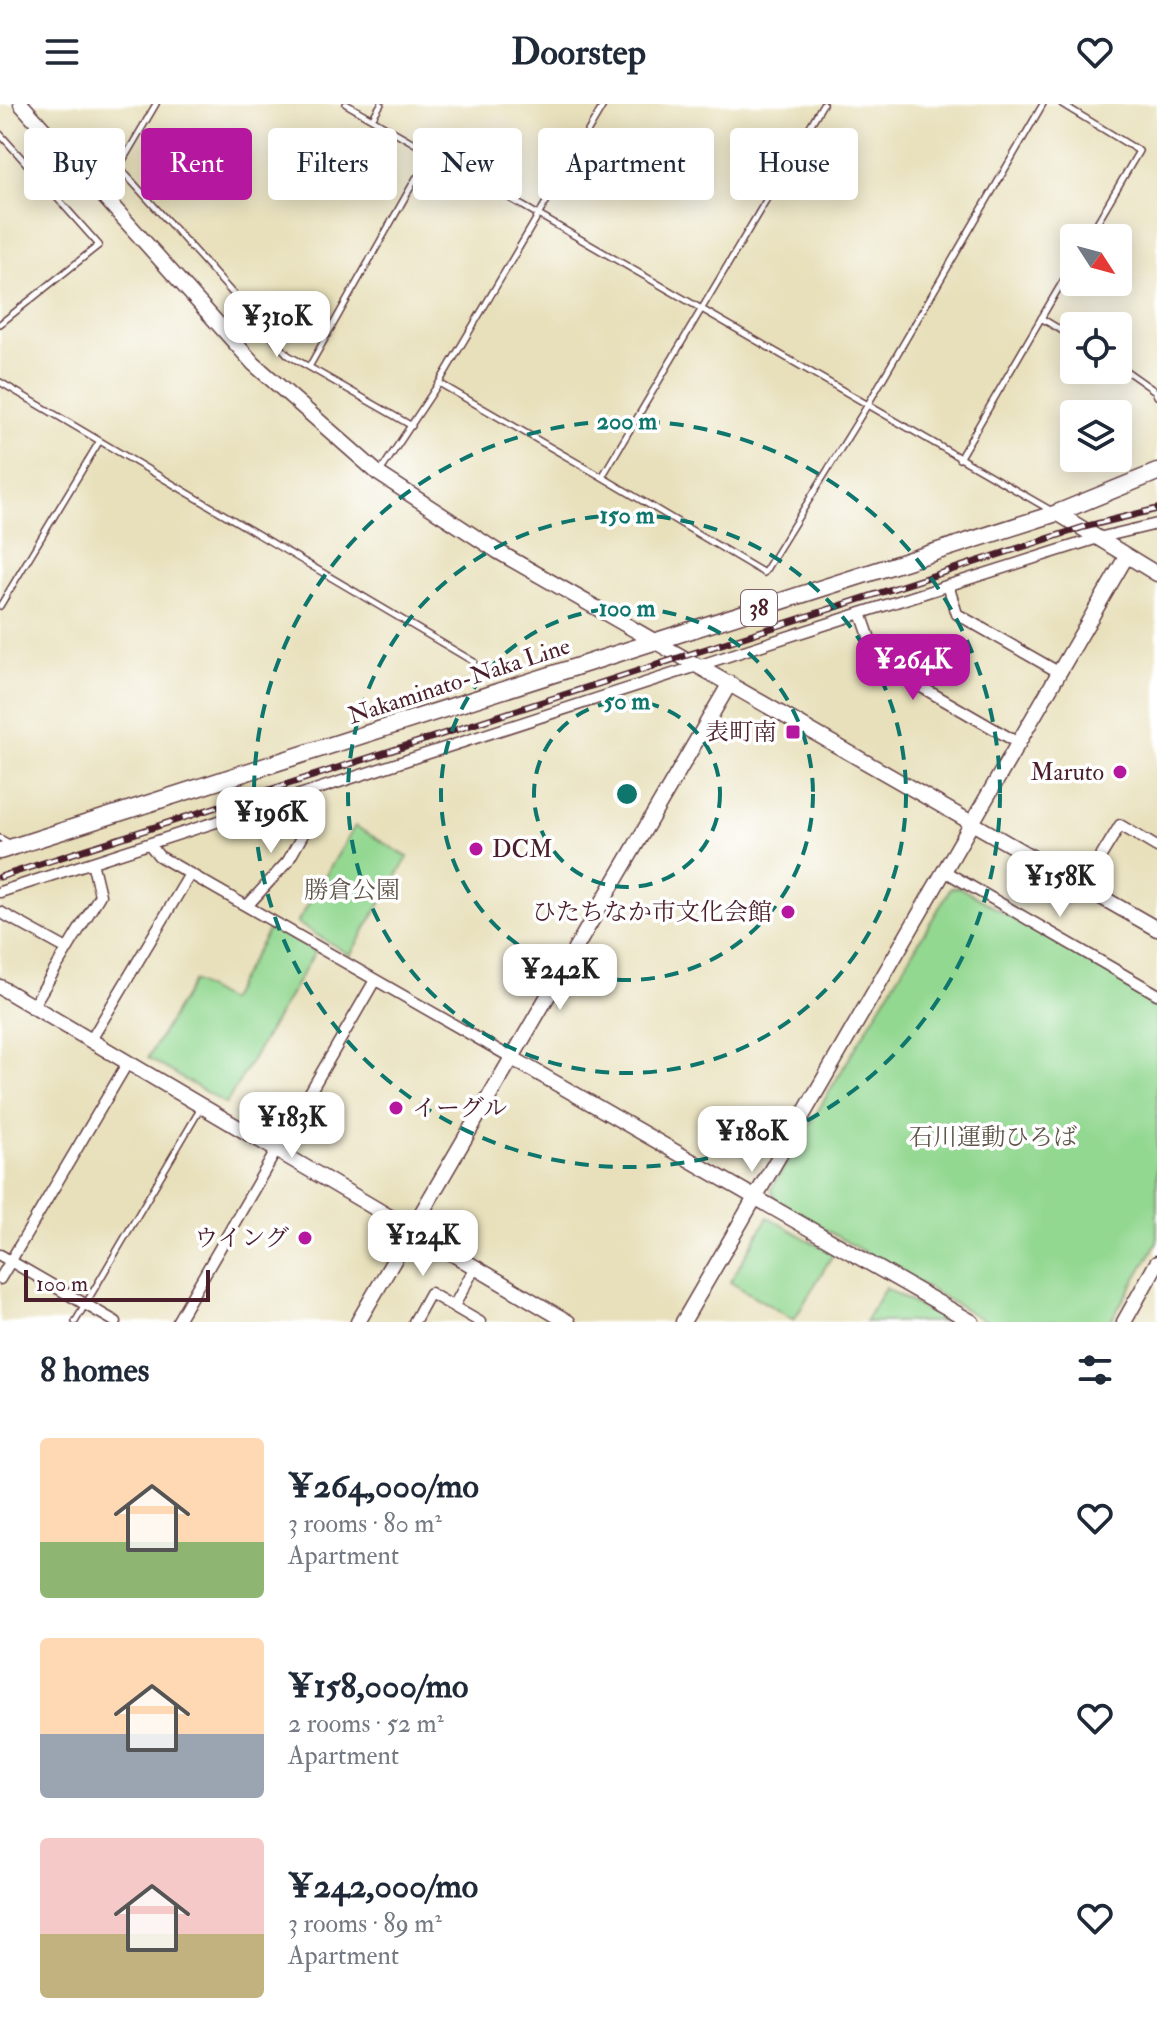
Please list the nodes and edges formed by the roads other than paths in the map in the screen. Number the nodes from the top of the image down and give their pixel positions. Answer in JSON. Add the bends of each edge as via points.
{"nodes":[{"id":1,"x":21,"y":104,"type":"edge"},
{"id":2,"x":156,"y":104,"type":"edge"},
{"id":3,"x":346,"y":104,"type":"edge"},
{"id":4,"x":381,"y":104,"type":"edge"},
{"id":5,"x":604,"y":104,"type":"edge"},
{"id":6,"x":823,"y":104,"type":"edge"},
{"id":7,"x":1043,"y":104,"type":"edge"},
{"id":8,"x":1062,"y":104,"type":"edge"},
{"id":9,"x":372,"y":119,"type":"junction"},
{"id":10,"x":0,"y":134,"type":"edge"},
{"id":11,"x":413,"y":183,"type":"edge"},
{"id":12,"x":538,"y":216,"type":"junction"},
{"id":13,"x":1096,"y":224,"type":"edge"},
{"id":14,"x":1060,"y":286,"type":"edge"},
{"id":15,"x":702,"y":311,"type":"junction"},
{"id":16,"x":1041,"y":318,"type":"junction"},
{"id":17,"x":0,"y":324,"type":"edge"},
{"id":18,"x":1060,"y":330,"type":"edge"},
{"id":19,"x":309,"y":367,"type":"junction"},
{"id":20,"x":1132,"y":375,"type":"edge"},
{"id":21,"x":0,"y":382,"type":"edge"},
{"id":22,"x":439,"y":383,"type":"junction"},
{"id":23,"x":1157,"y":396,"type":"edge"},
{"id":24,"x":867,"y":406,"type":"junction"},
{"id":25,"x":412,"y":426,"type":"junction"},
{"id":26,"x":99,"y":442,"type":"junction"},
{"id":27,"x":959,"y":459,"type":"junction"},
{"id":28,"x":1157,"y":472,"type":"edge"},
{"id":29,"x":379,"y":474,"type":"junction"},
{"id":30,"x":602,"y":477,"type":"junction"},
{"id":31,"x":1057,"y":513,"type":"junction"},
{"id":32,"x":1157,"y":524,"type":"edge"},
{"id":33,"x":1098,"y":538,"type":"junction"},
{"id":34,"x":1126,"y":557,"type":"junction"},
{"id":35,"x":1157,"y":574,"type":"edge"},
{"id":36,"x":948,"y":585,"type":"junction"},
{"id":37,"x":0,"y":606,"type":"edge"},
{"id":38,"x":861,"y":613,"type":"junction"},
{"id":39,"x":657,"y":642,"type":"junction"},
{"id":40,"x":474,"y":662,"type":"dead end"},
{"id":41,"x":699,"y":666,"type":"junction"},
{"id":42,"x":1060,"y":673,"type":"junction"},
{"id":43,"x":730,"y":683,"type":"junction"},
{"id":44,"x":1020,"y":744,"type":"junction"},
{"id":45,"x":267,"y":805,"type":"junction"},
{"id":46,"x":974,"y":824,"type":"junction"},
{"id":47,"x":0,"y":838,"type":"edge"},
{"id":48,"x":149,"y":844,"type":"junction"},
{"id":49,"x":1157,"y":847,"type":"edge"},
{"id":50,"x":8,"y":849,"type":"edge"},
{"id":51,"x":92,"y":862,"type":"junction"},
{"id":52,"x":946,"y":872,"type":"junction"},
{"id":53,"x":190,"y":874,"type":"junction"},
{"id":54,"x":1083,"y":886,"type":"junction"},
{"id":55,"x":0,"y":892,"type":"edge"},
{"id":56,"x":247,"y":906,"type":"junction"},
{"id":57,"x":0,"y":912,"type":"edge"},
{"id":58,"x":1157,"y":929,"type":"edge"},
{"id":59,"x":67,"y":949,"type":"junction"},
{"id":60,"x":375,"y":980,"type":"junction"},
{"id":61,"x":0,"y":987,"type":"edge"},
{"id":62,"x":1157,"y":994,"type":"edge"},
{"id":63,"x":33,"y":1006,"type":"junction"},
{"id":64,"x":91,"y":1040,"type":"junction"},
{"id":65,"x":512,"y":1058,"type":"junction"},
{"id":66,"x":128,"y":1062,"type":"junction"},
{"id":67,"x":202,"y":1105,"type":"junction"},
{"id":68,"x":278,"y":1150,"type":"junction"},
{"id":69,"x":756,"y":1198,"type":"junction"},
{"id":70,"x":411,"y":1232,"type":"junction"},
{"id":71,"x":0,"y":1255,"type":"edge"},
{"id":72,"x":10,"y":1261,"type":"junction"},
{"id":73,"x":1157,"y":1263,"type":"edge"},
{"id":74,"x":474,"y":1269,"type":"junction"},
{"id":75,"x":0,"y":1279,"type":"edge"},
{"id":76,"x":85,"y":1304,"type":"junction"},
{"id":77,"x":454,"y":1306,"type":"junction"},
{"id":78,"x":75,"y":1322,"type":"edge"},
{"id":79,"x":116,"y":1322,"type":"edge"},
{"id":80,"x":177,"y":1322,"type":"edge"},
{"id":81,"x":358,"y":1322,"type":"edge"},
{"id":82,"x":414,"y":1322,"type":"edge"},
{"id":83,"x":480,"y":1322,"type":"edge"},
{"id":84,"x":568,"y":1322,"type":"edge"},
{"id":85,"x":683,"y":1322,"type":"edge"},
{"id":86,"x":972,"y":1322,"type":"edge"},
{"id":87,"x":1124,"y":1322,"type":"edge"}],
"edges":[{"from":1,"to":29,"type":"street","via":[[254,364]]},
{"from":2,"to":19,"type":"lane","via":[[119,167],[288,355]]},
{"from":3,"to":9,"type":"lane"},
{"from":4,"to":9,"type":"lane"},
{"from":5,"to":12,"type":"lane"},
{"from":6,"to":15,"type":"lane"},
{"from":7,"to":24,"type":"lane"},
{"from":8,"to":13,"type":"lane","via":[[1139,151]]},
{"from":9,"to":12,"type":"lane"},
{"from":10,"to":17,"type":"lane","via":[[99,245]]},
{"from":11,"to":19,"type":"lane"},
{"from":12,"to":15,"type":"lane"},
{"from":12,"to":22,"type":"lane"},
{"from":14,"to":16,"type":"lane"},
{"from":15,"to":24,"type":"lane"},
{"from":15,"to":30,"type":"lane"},
{"from":16,"to":18,"type":"lane"},
{"from":16,"to":27,"type":"lane"},
{"from":19,"to":25,"type":"lane"},
{"from":20,"to":23,"type":"lane"},
{"from":21,"to":26,"type":"lane"},
{"from":22,"to":25,"type":"lane"},
{"from":22,"to":30,"type":"lane"},
{"from":24,"to":27,"type":"lane"},
{"from":24,"to":30,"type":"lane","via":[[764,573]]},
{"from":25,"to":29,"type":"lane"},
{"from":26,"to":37,"type":"lane"},
{"from":26,"to":40,"type":"lane"},
{"from":27,"to":31,"type":"lane"},
{"from":28,"to":31,"type":"main road","name":"Nakaminato-Naka Line","number":"38"},
{"from":29,"to":39,"type":"street","via":[[497,551]]},
{"from":31,"to":33,"type":"street"},
{"from":31,"to":39,"type":"main road","name":"Nakaminato-Naka Line","number":"38"},
{"from":32,"to":33,"type":"street"},
{"from":33,"to":34,"type":"street"},
{"from":33,"to":36,"type":"street"},
{"from":34,"to":35,"type":"street"},
{"from":34,"to":42,"type":"street"},
{"from":36,"to":38,"type":"street"},
{"from":36,"to":42,"type":"street","via":[[957,614]]},
{"from":38,"to":41,"type":"street"},
{"from":38,"to":44,"type":"street","via":[[878,662]]},
{"from":39,"to":41,"type":"street"},
{"from":39,"to":50,"type":"main road","name":"Nakaminato-Naka Line","number":"38"},
{"from":41,"to":43,"type":"street"},
{"from":41,"to":45,"type":"street"},
{"from":42,"to":44,"type":"street"},
{"from":43,"to":46,"type":"street"},
{"from":43,"to":65,"type":"street"},
{"from":44,"to":46,"type":"street"},
{"from":45,"to":48,"type":"street"},
{"from":45,"to":56,"type":"street","via":[[306,829],[288,861]]},
{"from":46,"to":52,"type":"street"},
{"from":46,"to":54,"type":"street"},
{"from":47,"to":50,"type":"lane"},
{"from":48,"to":51,"type":"street"},
{"from":48,"to":53,"type":"street"},
{"from":49,"to":54,"type":"street","via":[[1120,825]]},
{"from":51,"to":55,"type":"street"},
{"from":51,"to":59,"type":"street","via":[[100,895]]},
{"from":52,"to":62,"type":"street"},
{"from":52,"to":69,"type":"street"},
{"from":53,"to":56,"type":"street"},
{"from":53,"to":64,"type":"street"},
{"from":54,"to":58,"type":"street"},
{"from":56,"to":60,"type":"street"},
{"from":57,"to":59,"type":"street"},
{"from":59,"to":63,"type":"street"},
{"from":60,"to":65,"type":"street"},
{"from":60,"to":68,"type":"street"},
{"from":61,"to":63,"type":"street"},
{"from":63,"to":64,"type":"street"},
{"from":64,"to":66,"type":"street"},
{"from":65,"to":69,"type":"street"},
{"from":65,"to":70,"type":"street"},
{"from":66,"to":67,"type":"street"},
{"from":66,"to":72,"type":"street"},
{"from":67,"to":68,"type":"street"},
{"from":67,"to":76,"type":"lane"},
{"from":68,"to":70,"type":"street"},
{"from":68,"to":80,"type":"street"},
{"from":69,"to":85,"type":"street"},
{"from":69,"to":86,"type":"street"},
{"from":70,"to":74,"type":"street"},
{"from":70,"to":81,"type":"street"},
{"from":71,"to":72,"type":"street"},
{"from":72,"to":75,"type":"street"},
{"from":72,"to":76,"type":"street"},
{"from":73,"to":87,"type":"street"},
{"from":74,"to":77,"type":"street"},
{"from":74,"to":84,"type":"street"},
{"from":76,"to":78,"type":"lane"},
{"from":76,"to":79,"type":"street"},
{"from":77,"to":82,"type":"street","via":[[430,1293]]},
{"from":77,"to":83,"type":"street"}]}
